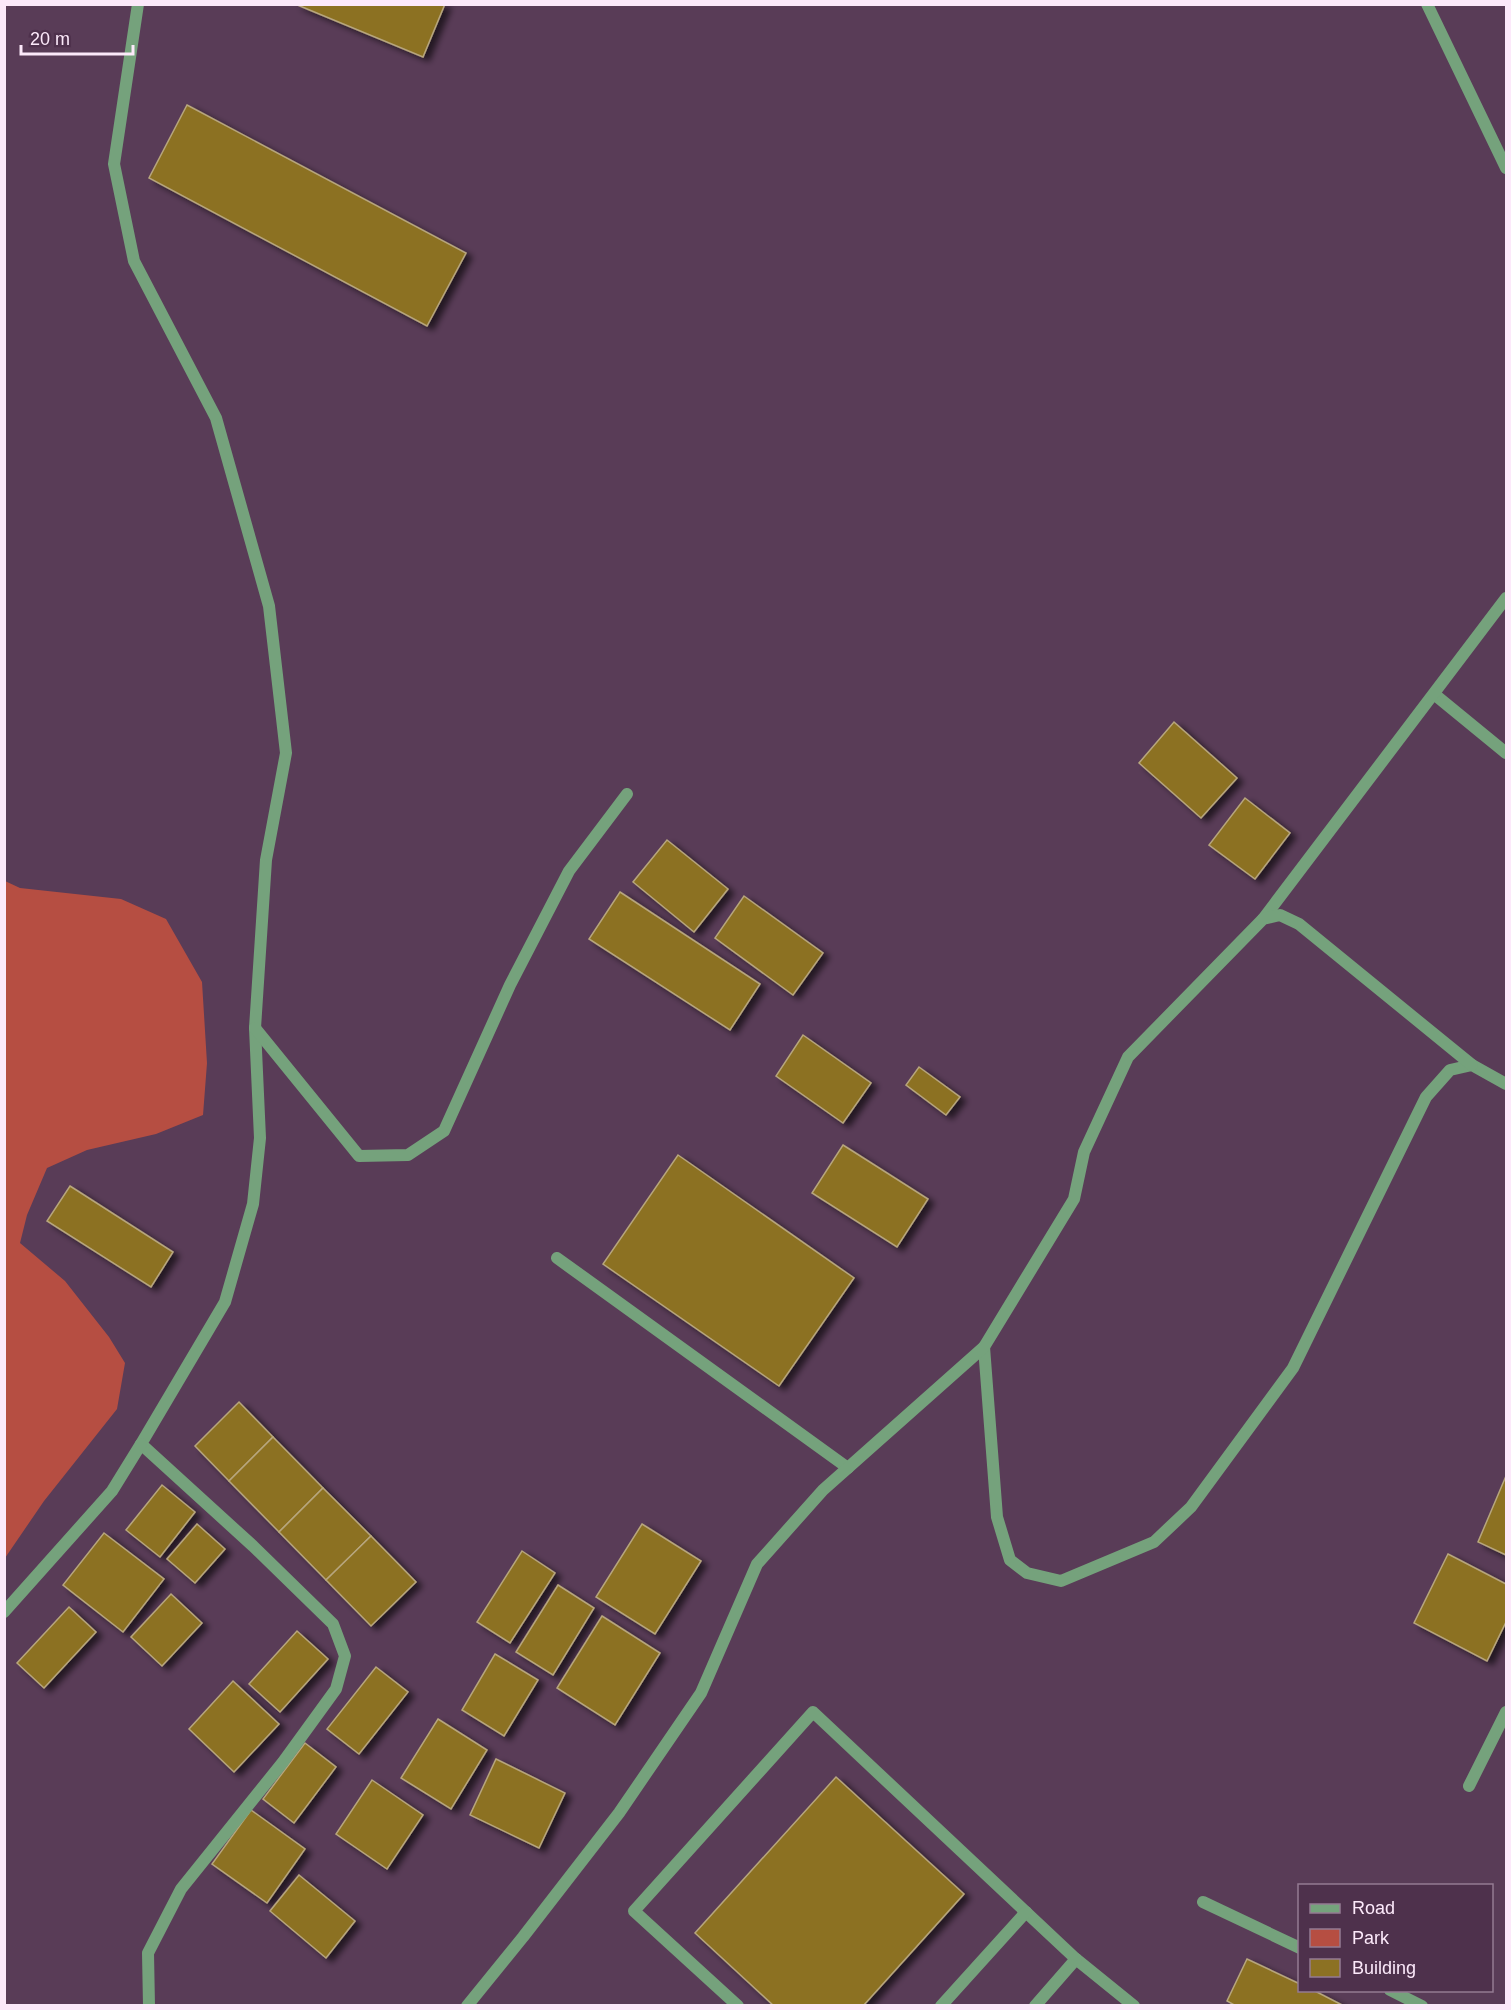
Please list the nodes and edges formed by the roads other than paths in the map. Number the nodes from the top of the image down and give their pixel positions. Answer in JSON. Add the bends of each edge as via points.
{"nodes":[{"id":1,"x":138,"y":4,"type":"edge"},
{"id":2,"x":1427,"y":4,"type":"edge"},
{"id":3,"x":1506,"y":168,"type":"edge"},
{"id":4,"x":1506,"y":598,"type":"edge"},
{"id":5,"x":1434,"y":694,"type":"junction"},
{"id":6,"x":1506,"y":753,"type":"edge"},
{"id":7,"x":627,"y":794,"type":"dead end"},
{"id":8,"x":1263,"y":919,"type":"junction"},
{"id":9,"x":255,"y":1028,"type":"junction"},
{"id":10,"x":1472,"y":1065,"type":"junction"},
{"id":11,"x":1506,"y":1084,"type":"edge"},
{"id":12,"x":557,"y":1258,"type":"dead end"},
{"id":13,"x":984,"y":1347,"type":"junction"},
{"id":14,"x":141,"y":1444,"type":"junction"},
{"id":15,"x":848,"y":1468,"type":"junction"},
{"id":16,"x":4,"y":1612,"type":"edge"},
{"id":17,"x":1506,"y":1712,"type":"edge"},
{"id":18,"x":1469,"y":1786,"type":"dead end"},
{"id":19,"x":1203,"y":1902,"type":"dead end"},
{"id":20,"x":1026,"y":1912,"type":"junction"},
{"id":21,"x":1298,"y":1948,"type":"edge"},
{"id":22,"x":1076,"y":1959,"type":"junction"},
{"id":23,"x":1394,"y":1992,"type":"edge"},
{"id":24,"x":149,"y":2006,"type":"edge"},
{"id":25,"x":467,"y":2006,"type":"edge"},
{"id":26,"x":738,"y":2006,"type":"edge"},
{"id":27,"x":941,"y":2006,"type":"edge"},
{"id":28,"x":1035,"y":2006,"type":"edge"},
{"id":29,"x":1134,"y":2006,"type":"edge"},
{"id":30,"x":1422,"y":2006,"type":"edge"}],
"edges":[{"from":1,"to":9,"type":"street","via":[[114,165],[134,261],[216,418],[269,606],[286,753],[266,860]]},
{"from":2,"to":3,"type":"street"},
{"from":4,"to":5,"type":"street"},
{"from":5,"to":6,"type":"street"},
{"from":5,"to":8,"type":"street"},
{"from":7,"to":9,"type":"street","via":[[569,871],[510,985],[444,1131],[408,1155],[359,1156]]},
{"from":8,"to":10,"type":"street","via":[[1280,915],[1299,924]]},
{"from":8,"to":13,"type":"street","via":[[1128,1057],[1084,1152],[1074,1198]]},
{"from":9,"to":14,"type":"street","via":[[260,1138],[253,1204],[225,1302]]},
{"from":10,"to":11,"type":"street"},
{"from":10,"to":13,"type":"street","via":[[1450,1070],[1426,1097],[1293,1368],[1191,1507],[1154,1542],[1061,1581],[1027,1573],[1010,1560],[997,1517]]},
{"from":12,"to":15,"type":"street"},
{"from":13,"to":15,"type":"street"},
{"from":14,"to":16,"type":"street","via":[[112,1491]]},
{"from":14,"to":24,"type":"street","via":[[333,1624],[345,1656],[336,1689],[181,1889],[148,1953]]},
{"from":15,"to":25,"type":"street","via":[[823,1490],[757,1564],[700,1693],[619,1813]]},
{"from":17,"to":18,"type":"street"},
{"from":19,"to":21,"type":"street"},
{"from":20,"to":22,"type":"street"},
{"from":20,"to":26,"type":"street","via":[[813,1712],[634,1911]]},
{"from":20,"to":27,"type":"street"},
{"from":22,"to":28,"type":"street"},
{"from":22,"to":29,"type":"street"},
{"from":23,"to":30,"type":"street"}]}
